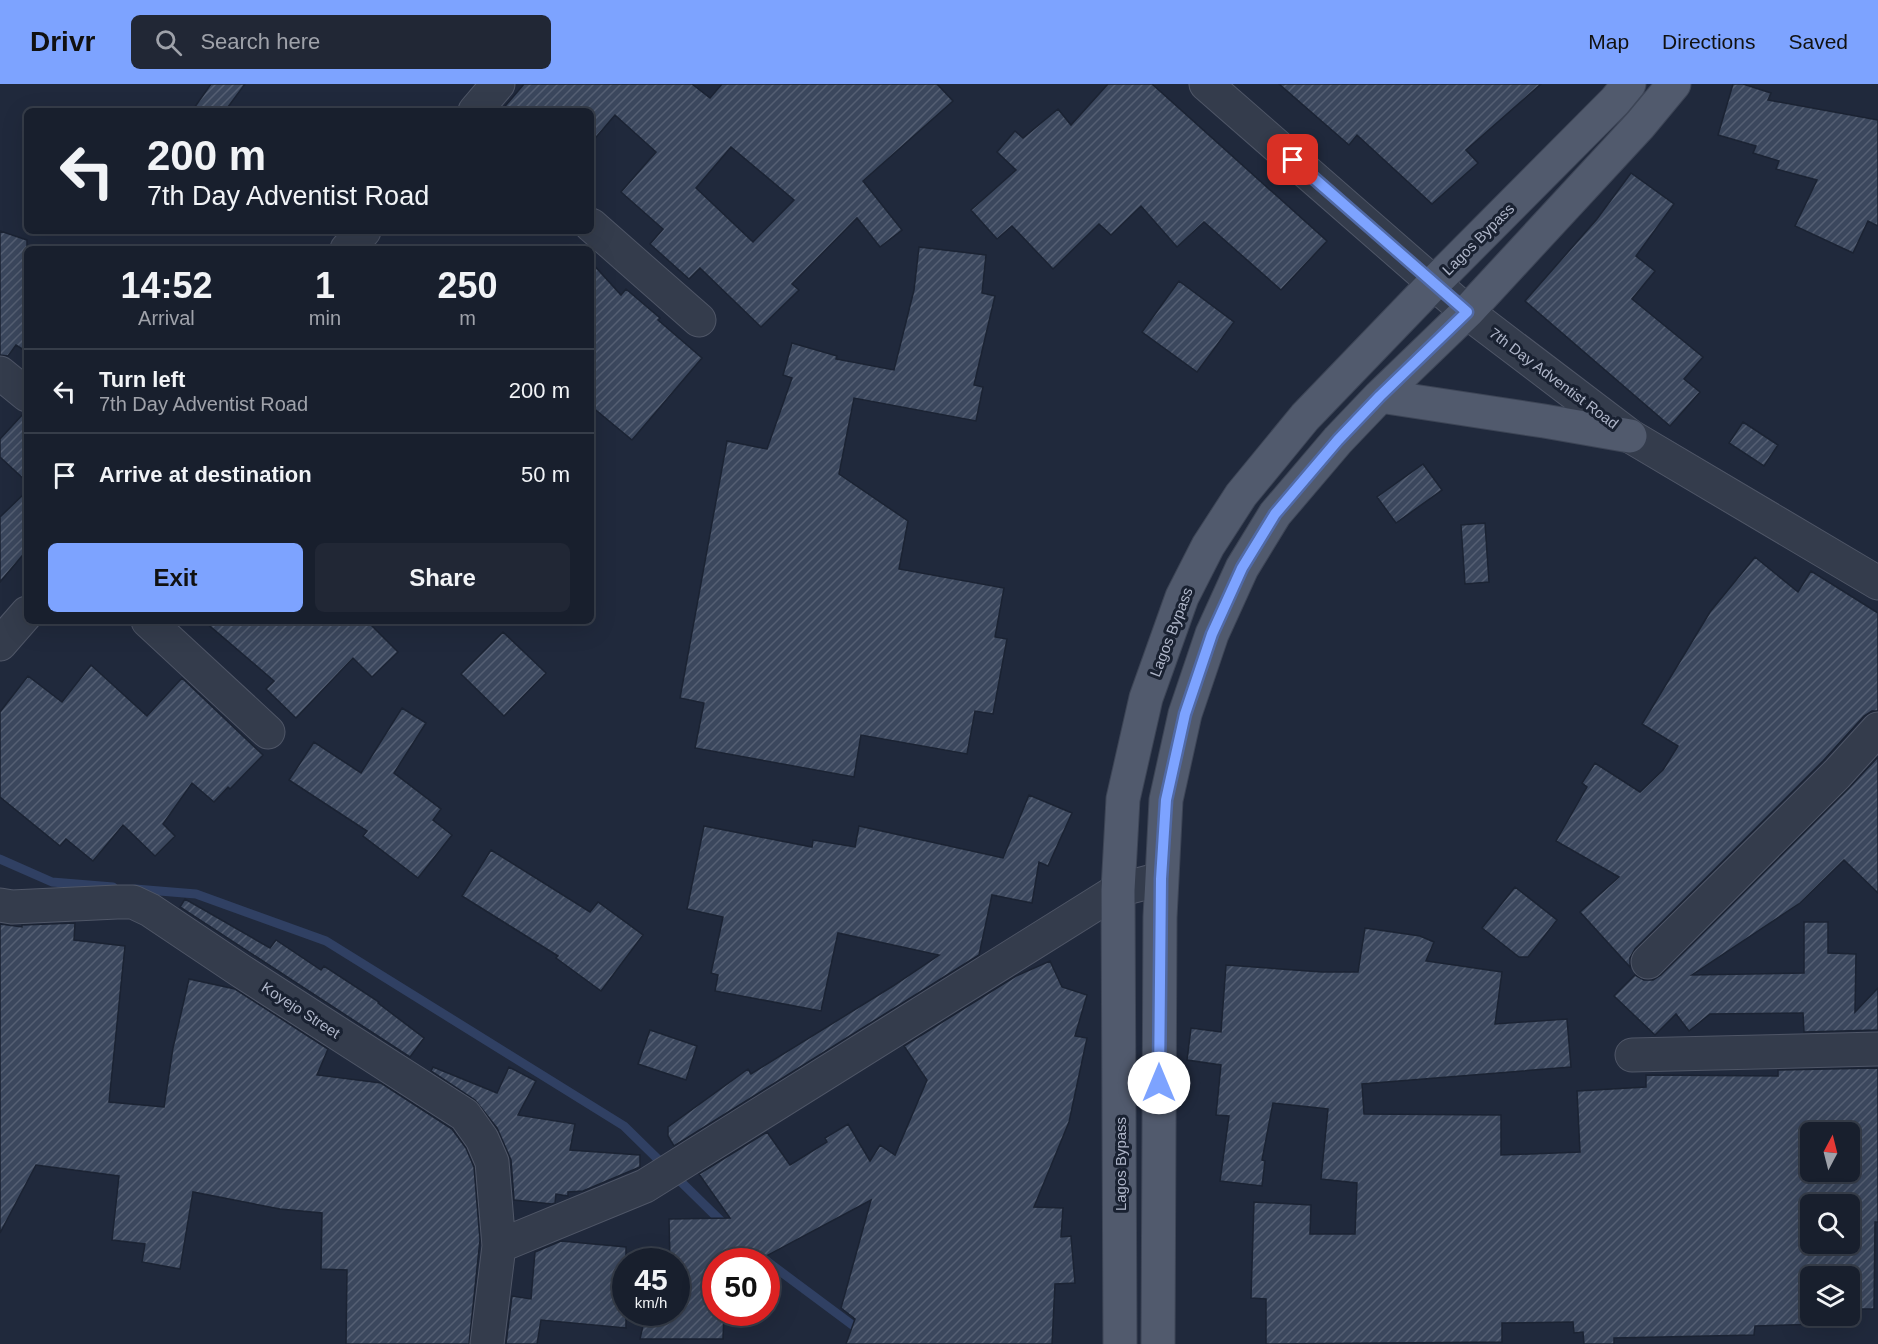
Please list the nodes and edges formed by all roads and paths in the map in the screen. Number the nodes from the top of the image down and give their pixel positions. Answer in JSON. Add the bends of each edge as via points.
{"nodes":[{"id":1,"x":498,"y":84,"type":"edge"},
{"id":2,"x":1206,"y":84,"type":"edge"},
{"id":3,"x":1629,"y":84,"type":"edge"},
{"id":4,"x":1674,"y":84,"type":"edge"},
{"id":5,"x":478,"y":108,"type":"edge"},
{"id":6,"x":594,"y":228,"type":"edge"},
{"id":7,"x":361,"y":234,"type":"edge"},
{"id":8,"x":350,"y":246,"type":"edge"},
{"id":9,"x":1434,"y":283,"type":"junction"},
{"id":10,"x":1467,"y":312,"type":"junction"},
{"id":11,"x":699,"y":320,"type":"dead end"},
{"id":12,"x":0,"y":373,"type":"edge"},
{"id":13,"x":24,"y":392,"type":"edge"},
{"id":14,"x":1380,"y":396,"type":"junction"},
{"id":15,"x":1630,"y":436,"type":"junction"},
{"id":16,"x":1878,"y":583,"type":"edge"},
{"id":17,"x":24,"y":616,"type":"edge"},
{"id":18,"x":151,"y":624,"type":"edge"},
{"id":19,"x":0,"y":644,"type":"edge"},
{"id":20,"x":1878,"y":729,"type":"edge"},
{"id":21,"x":268,"y":732,"type":"dead end"},
{"id":22,"x":1161,"y":879,"type":"junction"},
{"id":23,"x":1118,"y":890,"type":"junction"},
{"id":24,"x":0,"y":905,"type":"edge"},
{"id":25,"x":1648,"y":962,"type":"dead end"},
{"id":26,"x":1878,"y":1049,"type":"edge"},
{"id":27,"x":1632,"y":1055,"type":"dead end"},
{"id":28,"x":498,"y":1246,"type":"junction"},
{"id":29,"x":487,"y":1344,"type":"edge"},
{"id":30,"x":1120,"y":1344,"type":"edge"},
{"id":31,"x":1158,"y":1344,"type":"edge"}],
"edges":[{"from":1,"to":5,"type":"street"},
{"from":2,"to":9,"type":"street","name":"7th Day Adventist Road"},
{"from":3,"to":9,"type":"main road","name":"Lagos Bypass"},
{"from":4,"to":10,"type":"main road"},
{"from":6,"to":11,"type":"street"},
{"from":7,"to":8,"type":"street"},
{"from":9,"to":10,"type":"street","name":"7th Day Adventist Road"},
{"from":9,"to":23,"type":"main road","name":"Lagos Bypass","via":[[1305,417],[1241,495],[1208,546],[1182,597],[1146,698],[1123,799]]},
{"from":10,"to":14,"type":"main road"},
{"from":10,"to":15,"type":"street","name":"7th Day Adventist Road"},
{"from":12,"to":13,"type":"street"},
{"from":14,"to":15,"type":"main road"},
{"from":14,"to":22,"type":"main road","via":[[1275,514],[1242,568],[1212,634],[1185,714],[1166,800]]},
{"from":15,"to":16,"type":"street","name":"7th Day Adventist Road"},
{"from":17,"to":19,"type":"street"},
{"from":18,"to":21,"type":"street"},
{"from":20,"to":25,"type":"street"},
{"from":22,"to":23,"type":"street"},
{"from":22,"to":31,"type":"main road"},
{"from":23,"to":28,"type":"street","via":[[645,1186]]},
{"from":23,"to":30,"type":"main road","name":"Lagos Bypass"},
{"from":24,"to":28,"type":"street","name":"Koyejo Street","via":[[133,902],[465,1115],[483,1139],[492,1162]]},
{"from":26,"to":27,"type":"street"},
{"from":28,"to":29,"type":"street","name":"Koyejo Street"}]}
